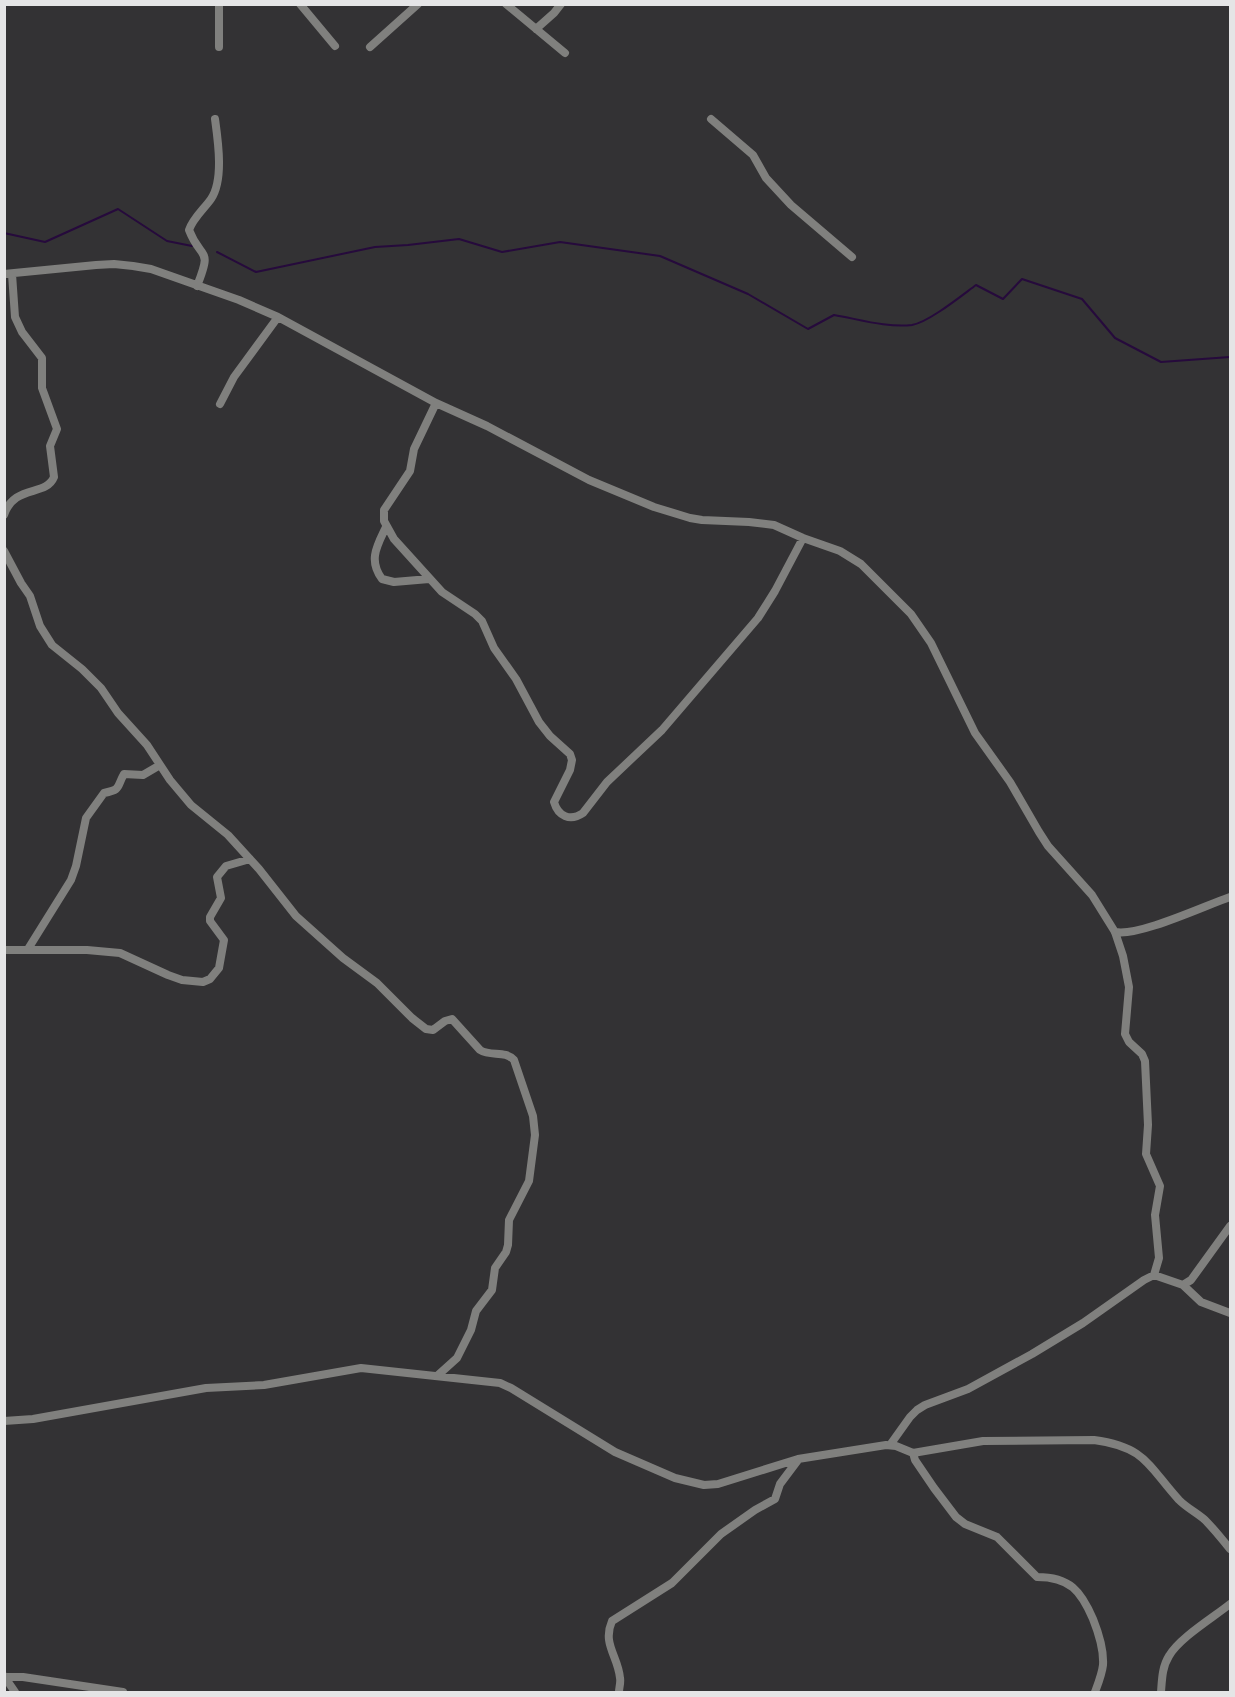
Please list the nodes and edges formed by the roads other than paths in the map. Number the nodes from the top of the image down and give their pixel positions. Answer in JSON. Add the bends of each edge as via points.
{"nodes":[{"id":1,"x":219,"y":4,"type":"edge"},
{"id":2,"x":300,"y":4,"type":"edge"},
{"id":3,"x":418,"y":4,"type":"edge"},
{"id":4,"x":506,"y":4,"type":"edge"},
{"id":5,"x":561,"y":4,"type":"edge"},
{"id":6,"x":536,"y":28,"type":"junction"},
{"id":7,"x":334,"y":46,"type":"dead end"},
{"id":8,"x":219,"y":47,"type":"dead end"},
{"id":9,"x":370,"y":47,"type":"dead end"},
{"id":10,"x":565,"y":53,"type":"dead end"},
{"id":11,"x":711,"y":118,"type":"dead end"},
{"id":12,"x":215,"y":119,"type":"dead end"},
{"id":13,"x":852,"y":257,"type":"dead end"},
{"id":14,"x":8,"y":274,"type":"edge"},
{"id":15,"x":197,"y":286,"type":"junction"},
{"id":16,"x":278,"y":317,"type":"junction"},
{"id":17,"x":436,"y":403,"type":"junction"},
{"id":18,"x":220,"y":404,"type":"dead end"},
{"id":19,"x":4,"y":515,"type":"edge"},
{"id":20,"x":386,"y":527,"type":"junction"},
{"id":21,"x":803,"y":538,"type":"junction"},
{"id":22,"x":4,"y":551,"type":"edge"},
{"id":23,"x":429,"y":579,"type":"junction"},
{"id":24,"x":160,"y":765,"type":"junction"},
{"id":25,"x":250,"y":859,"type":"junction"},
{"id":26,"x":1230,"y":897,"type":"edge"},
{"id":27,"x":1115,"y":932,"type":"junction"},
{"id":28,"x":28,"y":949,"type":"junction"},
{"id":29,"x":4,"y":950,"type":"edge"},
{"id":30,"x":1230,"y":1226,"type":"edge"},
{"id":31,"x":1154,"y":1275,"type":"junction"},
{"id":32,"x":1183,"y":1285,"type":"junction"},
{"id":33,"x":1230,"y":1313,"type":"edge"},
{"id":34,"x":437,"y":1376,"type":"junction"},
{"id":35,"x":4,"y":1421,"type":"edge"},
{"id":36,"x":890,"y":1445,"type":"junction"},
{"id":37,"x":913,"y":1453,"type":"junction"},
{"id":38,"x":798,"y":1460,"type":"junction"},
{"id":39,"x":1230,"y":1549,"type":"edge"},
{"id":40,"x":1230,"y":1604,"type":"edge"},
{"id":41,"x":5,"y":1677,"type":"edge"},
{"id":42,"x":15,"y":1692,"type":"edge"},
{"id":43,"x":123,"y":1692,"type":"edge"},
{"id":44,"x":619,"y":1692,"type":"edge"},
{"id":45,"x":1095,"y":1692,"type":"edge"},
{"id":46,"x":1161,"y":1692,"type":"edge"}],
"edges":[{"from":1,"to":8,"type":"street"},
{"from":2,"to":7,"type":"street"},
{"from":3,"to":9,"type":"street"},
{"from":4,"to":6,"type":"street"},
{"from":5,"to":6,"type":"street"},
{"from":6,"to":10,"type":"street"},
{"from":11,"to":13,"type":"street","via":[[753,155],[766,178],[791,206]]},
{"from":12,"to":15,"type":"street","via":[[217,187],[189,230],[206,256]]},
{"from":14,"to":15,"type":"street","via":[[114,264],[151,270]]},
{"from":14,"to":19,"type":"street","via":[[15,317],[42,358],[42,388],[57,429],[50,446],[52,481],[47,487],[19,496]]},
{"from":15,"to":16,"type":"street"},
{"from":16,"to":17,"type":"street"},
{"from":16,"to":18,"type":"street","via":[[234,377]]},
{"from":17,"to":20,"type":"street","via":[[414,449],[410,471],[384,510]]},
{"from":17,"to":21,"type":"street","via":[[589,480],[654,507],[702,520],[774,525]]},
{"from":20,"to":23,"type":"street"},
{"from":20,"to":23,"type":"street","via":[[374,555],[382,579]]},
{"from":21,"to":23,"type":"street","via":[[770,599],[746,633],[663,730],[607,782],[583,813],[569,818],[556,810],[554,802],[570,770],[570,754],[539,723],[482,621],[448,598]]},
{"from":21,"to":27,"type":"street","via":[[840,551],[861,564],[911,614],[931,643],[975,733],[1048,846],[1092,895]]},
{"from":22,"to":24,"type":"street","via":[[52,645],[101,688]]},
{"from":24,"to":25,"type":"street","via":[[191,805],[224,831]]},
{"from":24,"to":28,"type":"street","via":[[143,775],[124,774],[119,788],[104,793],[92,807],[82,829],[71,880]]},
{"from":25,"to":28,"type":"street","via":[[226,867],[217,877],[220,898],[210,921],[224,940],[219,968],[210,979],[182,980],[120,953]]},
{"from":25,"to":34,"type":"street","via":[[296,916],[420,1025],[433,1030],[452,1019],[485,1053],[507,1055],[514,1060],[532,1116],[529,1181],[509,1220],[508,1245],[495,1268],[492,1290],[476,1311],[457,1358]]},
{"from":26,"to":27,"type":"street","via":[[1145,928],[1124,934]]},
{"from":27,"to":31,"type":"street","via":[[1129,987],[1125,1034],[1144,1058],[1146,1158],[1160,1183],[1155,1215],[1159,1258]]},
{"from":28,"to":29,"type":"street"},
{"from":30,"to":32,"type":"street","via":[[1200,1270]]},
{"from":31,"to":32,"type":"street"},
{"from":31,"to":36,"type":"street","via":[[1032,1354],[968,1389],[917,1410]]},
{"from":32,"to":33,"type":"street","via":[[1201,1302]]},
{"from":34,"to":35,"type":"street","via":[[361,1368]]},
{"from":34,"to":38,"type":"street","via":[[500,1383],[615,1452],[692,1484],[718,1484]]},
{"from":36,"to":37,"type":"street"},
{"from":36,"to":38,"type":"street"},
{"from":37,"to":39,"type":"street","via":[[983,1441],[1111,1443],[1147,1461],[1180,1501]]},
{"from":37,"to":45,"type":"street","via":[[956,1517],[997,1537],[1037,1578],[1068,1584],[1084,1598],[1100,1634],[1103,1666]]},
{"from":38,"to":44,"type":"street","via":[[780,1484],[775,1499],[721,1534],[672,1583],[612,1621],[607,1632],[621,1678]]},
{"from":40,"to":46,"type":"street","via":[[1169,1656]]},
{"from":41,"to":42,"type":"street"},
{"from":41,"to":43,"type":"street"}]}
